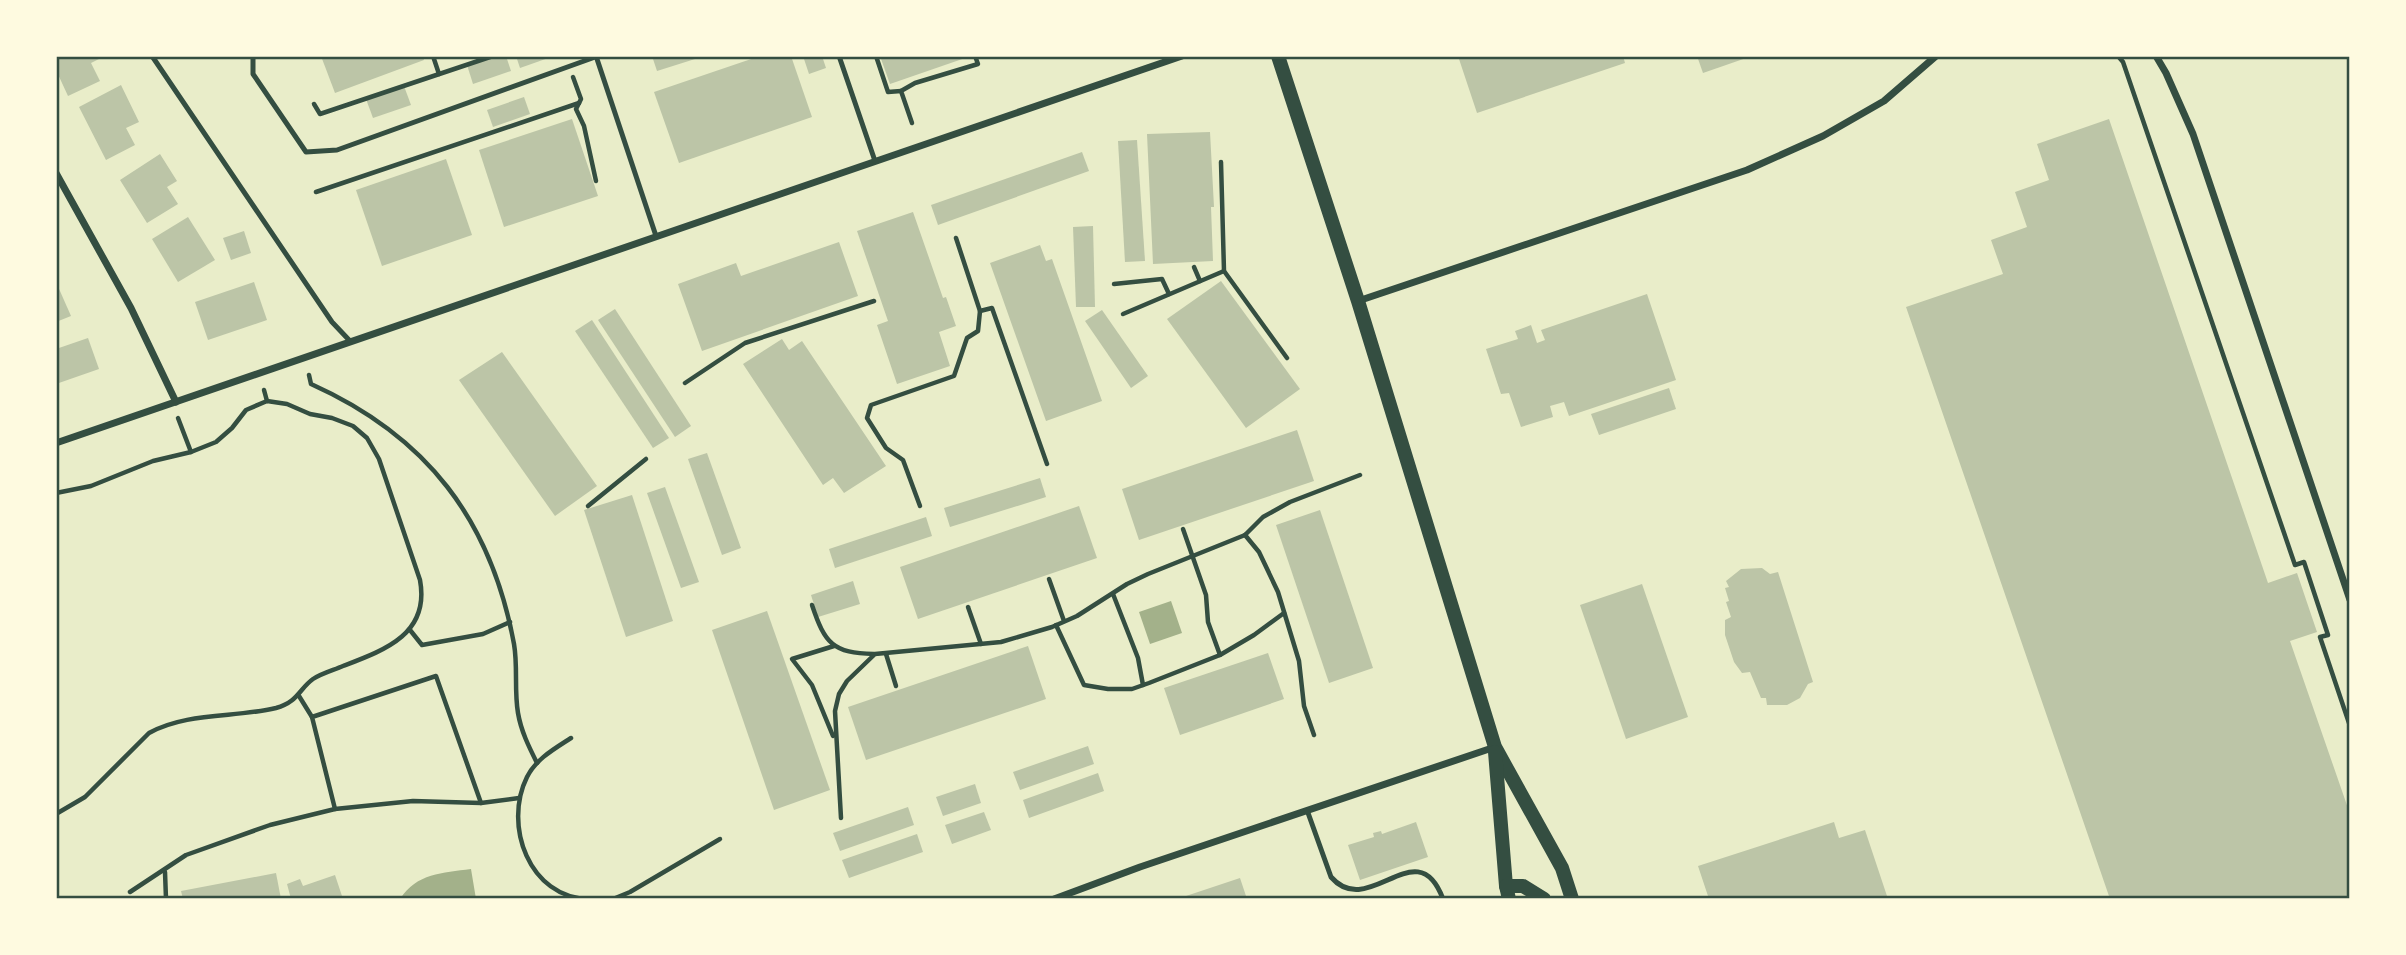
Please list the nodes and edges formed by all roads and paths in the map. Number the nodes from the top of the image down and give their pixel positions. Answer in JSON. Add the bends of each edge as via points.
{"nodes":[{"id":1,"x":152,"y":56,"type":"edge"},
{"id":2,"x":253,"y":56,"type":"edge"},
{"id":3,"x":433,"y":56,"type":"edge"},
{"id":4,"x":493,"y":56,"type":"edge"},
{"id":5,"x":597,"y":56,"type":"edge"},
{"id":6,"x":839,"y":56,"type":"edge"},
{"id":7,"x":876,"y":56,"type":"edge"},
{"id":8,"x":975,"y":56,"type":"edge"},
{"id":9,"x":1182,"y":56,"type":"edge"},
{"id":10,"x":1278,"y":56,"type":"edge"},
{"id":11,"x":1936,"y":56,"type":"edge"},
{"id":12,"x":2118,"y":56,"type":"edge"},
{"id":13,"x":2156,"y":56,"type":"edge"},
{"id":14,"x":569,"y":66,"type":"junction"},
{"id":15,"x":439,"y":74,"type":"junction"},
{"id":16,"x":901,"y":91,"type":"junction"},
{"id":17,"x":579,"y":103,"type":"junction"},
{"id":18,"x":314,"y":104,"type":"dead end"},
{"id":19,"x":912,"y":123,"type":"dead end"},
{"id":20,"x":875,"y":161,"type":"junction"},
{"id":21,"x":1221,"y":162,"type":"dead end"},
{"id":22,"x":56,"y":173,"type":"edge"},
{"id":23,"x":596,"y":181,"type":"dead end"},
{"id":24,"x":317,"y":191,"type":"dead end"},
{"id":25,"x":656,"y":236,"type":"junction"},
{"id":26,"x":956,"y":238,"type":"dead end"},
{"id":27,"x":1194,"y":267,"type":"dead end"},
{"id":28,"x":1224,"y":271,"type":"junction"},
{"id":29,"x":1200,"y":281,"type":"junction"},
{"id":30,"x":1114,"y":284,"type":"dead end"},
{"id":31,"x":1169,"y":294,"type":"junction"},
{"id":32,"x":874,"y":301,"type":"dead end"},
{"id":33,"x":1358,"y":301,"type":"junction"},
{"id":34,"x":980,"y":311,"type":"junction"},
{"id":35,"x":1123,"y":314,"type":"dead end"},
{"id":36,"x":350,"y":341,"type":"junction"},
{"id":37,"x":1287,"y":358,"type":"dead end"},
{"id":38,"x":309,"y":375,"type":"dead end"},
{"id":39,"x":685,"y":383,"type":"dead end"},
{"id":40,"x":264,"y":390,"type":"dead end"},
{"id":41,"x":267,"y":401,"type":"junction"},
{"id":42,"x":176,"y":402,"type":"junction"},
{"id":43,"x":178,"y":418,"type":"dead end"},
{"id":44,"x":56,"y":443,"type":"edge"},
{"id":45,"x":191,"y":452,"type":"junction"},
{"id":46,"x":646,"y":459,"type":"dead end"},
{"id":47,"x":1047,"y":464,"type":"dead end"},
{"id":48,"x":1360,"y":475,"type":"dead end"},
{"id":49,"x":56,"y":494,"type":"edge"},
{"id":50,"x":589,"y":506,"type":"dead end"},
{"id":51,"x":920,"y":506,"type":"dead end"},
{"id":52,"x":1183,"y":529,"type":"dead end"},
{"id":53,"x":1245,"y":535,"type":"junction"},
{"id":54,"x":1193,"y":556,"type":"junction"},
{"id":55,"x":1049,"y":579,"type":"dead end"},
{"id":56,"x":1113,"y":594,"type":"junction"},
{"id":57,"x":2350,"y":600,"type":"edge"},
{"id":58,"x":812,"y":605,"type":"dead end"},
{"id":59,"x":968,"y":607,"type":"dead end"},
{"id":60,"x":1284,"y":613,"type":"junction"},
{"id":61,"x":1064,"y":621,"type":"junction"},
{"id":62,"x":510,"y":622,"type":"junction"},
{"id":63,"x":1056,"y":625,"type":"junction"},
{"id":64,"x":410,"y":631,"type":"junction"},
{"id":65,"x":981,"y":644,"type":"junction"},
{"id":66,"x":834,"y":646,"type":"junction"},
{"id":67,"x":875,"y":654,"type":"junction"},
{"id":68,"x":886,"y":654,"type":"junction"},
{"id":69,"x":1220,"y":655,"type":"junction"},
{"id":70,"x":1143,"y":685,"type":"junction"},
{"id":71,"x":896,"y":686,"type":"dead end"},
{"id":72,"x":299,"y":696,"type":"junction"},
{"id":73,"x":312,"y":717,"type":"junction"},
{"id":74,"x":2350,"y":726,"type":"edge"},
{"id":75,"x":1314,"y":735,"type":"dead end"},
{"id":76,"x":571,"y":738,"type":"dead end"},
{"id":77,"x":835,"y":739,"type":"junction"},
{"id":78,"x":1494,"y":747,"type":"junction"},
{"id":79,"x":537,"y":763,"type":"junction"},
{"id":80,"x":519,"y":797,"type":"junction"},
{"id":81,"x":481,"y":803,"type":"junction"},
{"id":82,"x":335,"y":809,"type":"junction"},
{"id":83,"x":1307,"y":810,"type":"junction"},
{"id":84,"x":56,"y":814,"type":"edge"},
{"id":85,"x":841,"y":818,"type":"dead end"},
{"id":86,"x":720,"y":839,"type":"dead end"},
{"id":87,"x":165,"y":871,"type":"junction"},
{"id":88,"x":130,"y":892,"type":"dead end"},
{"id":89,"x":1508,"y":892,"type":"edge"},
{"id":90,"x":166,"y":899,"type":"edge"},
{"id":91,"x":589,"y":899,"type":"edge"},
{"id":92,"x":613,"y":899,"type":"edge"},
{"id":93,"x":1054,"y":899,"type":"edge"},
{"id":94,"x":1443,"y":899,"type":"edge"},
{"id":95,"x":1544,"y":899,"type":"edge"},
{"id":96,"x":1573,"y":899,"type":"edge"}],
"edges":[{"from":1,"to":36,"type":"lane","via":[[332,322]]},
{"from":2,"to":14,"type":"lane","via":[[253,74],[306,152],[337,150]]},
{"from":3,"to":15,"type":"path"},
{"from":4,"to":15,"type":"path"},
{"from":5,"to":14,"type":"lane"},
{"from":5,"to":25,"type":"lane"},
{"from":6,"to":20,"type":"lane"},
{"from":7,"to":16,"type":"path","via":[[888,92]]},
{"from":8,"to":16,"type":"path","via":[[978,64]]},
{"from":9,"to":20,"type":"street"},
{"from":10,"to":33,"type":"main road"},
{"from":11,"to":33,"type":"street","via":[[1884,101],[1823,136],[1747,170]]},
{"from":12,"to":74,"type":"path","via":[[2295,565],[2304,562],[2328,635],[2320,637]]},
{"from":13,"to":57,"type":"street","via":[[2193,134]]},
{"from":14,"to":17,"type":"path"},
{"from":15,"to":18,"type":"path","via":[[320,114]]},
{"from":16,"to":19,"type":"path"},
{"from":17,"to":23,"type":"path","via":[[576,109]]},
{"from":17,"to":24,"type":"path"},
{"from":20,"to":25,"type":"street"},
{"from":21,"to":28,"type":"path"},
{"from":22,"to":42,"type":"street","via":[[131,308]]},
{"from":25,"to":36,"type":"street"},
{"from":26,"to":34,"type":"path"},
{"from":27,"to":29,"type":"path"},
{"from":28,"to":29,"type":"path"},
{"from":28,"to":37,"type":"path"},
{"from":29,"to":31,"type":"path"},
{"from":30,"to":31,"type":"path","via":[[1162,279]]},
{"from":31,"to":35,"type":"path"},
{"from":32,"to":39,"type":"path","via":[[745,344]]},
{"from":33,"to":78,"type":"main road"},
{"from":34,"to":47,"type":"path","via":[[992,308]]},
{"from":34,"to":51,"type":"path","via":[[978,331],[967,338],[954,376],[871,405],[867,418],[886,448],[903,460]]},
{"from":36,"to":42,"type":"street"},
{"from":38,"to":62,"type":"path","via":[[311,384],[368,413],[429,464],[472,522],[489,554]]},
{"from":40,"to":41,"type":"path"},
{"from":41,"to":45,"type":"path","via":[[246,410],[216,442]]},
{"from":41,"to":64,"type":"path","via":[[332,418],[367,438],[379,459],[420,580],[423,597]]},
{"from":42,"to":44,"type":"street"},
{"from":43,"to":45,"type":"path"},
{"from":45,"to":49,"type":"path"},
{"from":46,"to":50,"type":"path"},
{"from":48,"to":53,"type":"path","via":[[1290,502],[1263,517]]},
{"from":52,"to":54,"type":"path"},
{"from":53,"to":54,"type":"path"},
{"from":53,"to":60,"type":"path","via":[[1259,552]]},
{"from":54,"to":56,"type":"path"},
{"from":54,"to":69,"type":"path"},
{"from":55,"to":61,"type":"path"},
{"from":56,"to":61,"type":"path"},
{"from":56,"to":70,"type":"path","via":[[1138,658]]},
{"from":58,"to":66,"type":"path"},
{"from":59,"to":65,"type":"path"},
{"from":60,"to":69,"type":"path"},
{"from":60,"to":75,"type":"path"},
{"from":61,"to":63,"type":"path"},
{"from":62,"to":64,"type":"path","via":[[483,634],[422,645]]},
{"from":62,"to":79,"type":"path","via":[[518,714]]},
{"from":63,"to":65,"type":"path"},
{"from":63,"to":70,"type":"path","via":[[1084,685],[1132,689]]},
{"from":64,"to":72,"type":"path","via":[[380,652],[312,679]]},
{"from":65,"to":68,"type":"path"},
{"from":66,"to":67,"type":"path","via":[[848,653]]},
{"from":66,"to":77,"type":"path","via":[[792,659],[812,685]]},
{"from":67,"to":68,"type":"path"},
{"from":67,"to":77,"type":"path","via":[[839,694]]},
{"from":68,"to":71,"type":"path"},
{"from":69,"to":70,"type":"path"},
{"from":72,"to":73,"type":"path"},
{"from":72,"to":84,"type":"path","via":[[279,707],[162,726],[149,733],[85,797]]},
{"from":73,"to":81,"type":"path","via":[[436,676]]},
{"from":73,"to":82,"type":"path"},
{"from":76,"to":79,"type":"path"},
{"from":77,"to":85,"type":"path"},
{"from":78,"to":83,"type":"street"},
{"from":78,"to":89,"type":"main road"},
{"from":78,"to":96,"type":"main road","via":[[1562,868]]},
{"from":79,"to":80,"type":"path"},
{"from":80,"to":81,"type":"path"},
{"from":80,"to":91,"type":"path","via":[[518,828],[530,863],[544,881]]},
{"from":81,"to":82,"type":"path","via":[[413,801]]},
{"from":82,"to":87,"type":"path","via":[[271,825],[186,856]]},
{"from":83,"to":93,"type":"street"},
{"from":83,"to":94,"type":"lane","via":[[1338,886],[1361,890],[1422,872],[1433,878]]},
{"from":86,"to":92,"type":"path"},
{"from":87,"to":88,"type":"path"},
{"from":87,"to":90,"type":"path"},
{"from":89,"to":95,"type":"main road","via":[[1523,886]]}]}
